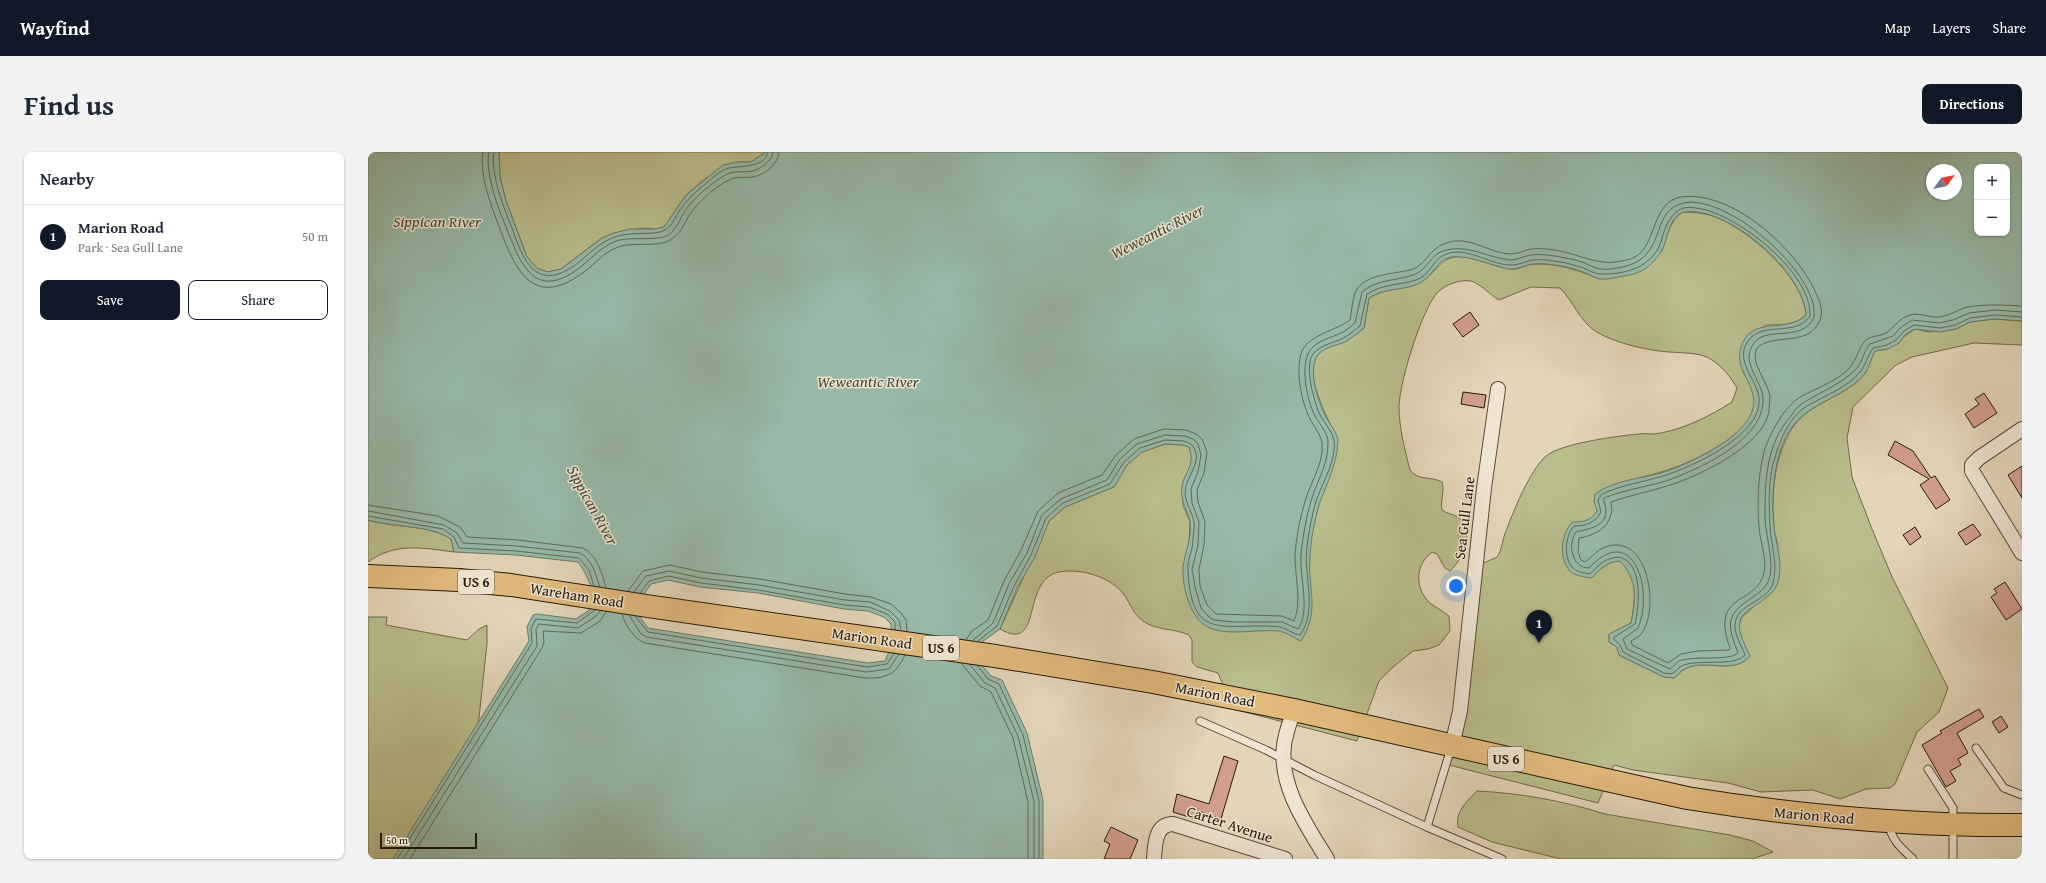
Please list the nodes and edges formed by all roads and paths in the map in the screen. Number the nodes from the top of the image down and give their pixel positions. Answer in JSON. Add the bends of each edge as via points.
{"nodes":[{"id":1,"x":1498,"y":389,"type":"dead end"},
{"id":2,"x":2022,"y":429,"type":"edge"},
{"id":3,"x":2022,"y":553,"type":"edge"},
{"id":4,"x":368,"y":576,"type":"edge"},
{"id":5,"x":785,"y":625,"type":"joint"},
{"id":6,"x":1294,"y":710,"type":"junction"},
{"id":7,"x":1200,"y":721,"type":"dead end"},
{"id":8,"x":1452,"y":746,"type":"junction"},
{"id":9,"x":1976,"y":748,"type":"dead end"},
{"id":10,"x":1284,"y":759,"type":"junction"},
{"id":11,"x":1928,"y":769,"type":"dead end"},
{"id":12,"x":2022,"y":795,"type":"edge"},
{"id":13,"x":1888,"y":822,"type":"junction"},
{"id":14,"x":1953,"y":824,"type":"junction"},
{"id":15,"x":2022,"y":825,"type":"edge"},
{"id":16,"x":1427,"y":827,"type":"junction"},
{"id":17,"x":1154,"y":859,"type":"edge"},
{"id":18,"x":1285,"y":859,"type":"edge"},
{"id":19,"x":1327,"y":859,"type":"edge"},
{"id":20,"x":1502,"y":859,"type":"edge"},
{"id":21,"x":1913,"y":859,"type":"edge"},
{"id":22,"x":1953,"y":859,"type":"edge"}],
"edges":[{"from":1,"to":8,"type":"street","name":"Sea Gull Lane","via":[[1484,488],[1460,711]]},
{"from":2,"to":3,"type":"street","via":[[1979,458],[1972,466],[1972,471]]},
{"from":4,"to":5,"type":"main road","name":"Wareham Road","number":"US 6","via":[[511,585]]},
{"from":5,"to":6,"type":"main road","name":"Marion Road","number":"US 6","via":[[1153,682]]},
{"from":6,"to":8,"type":"main road","name":"Marion Road","number":"US 6"},
{"from":6,"to":10,"type":"street","via":[[1285,736]]},
{"from":7,"to":10,"type":"lane"},
{"from":8,"to":13,"type":"main road","name":"Marion Road","number":"US 6","via":[[1687,798],[1755,809]]},
{"from":8,"to":16,"type":"lane"},
{"from":9,"to":12,"type":"lane","via":[[2004,788]]},
{"from":10,"to":16,"type":"lane"},
{"from":10,"to":19,"type":"street","via":[[1291,793]]},
{"from":11,"to":14,"type":"lane","via":[[1953,808]]},
{"from":13,"to":14,"type":"main road","name":"Marion Road","number":"US 6"},
{"from":13,"to":21,"type":"lane","via":[[1890,833],[1898,845]]},
{"from":14,"to":15,"type":"main road","name":"Marion Road","number":"US 6"},
{"from":14,"to":22,"type":"lane"},
{"from":16,"to":20,"type":"lane"},
{"from":17,"to":18,"type":"street","name":"Carter Avenue","via":[[1159,832],[1165,826],[1173,824]]}]}
